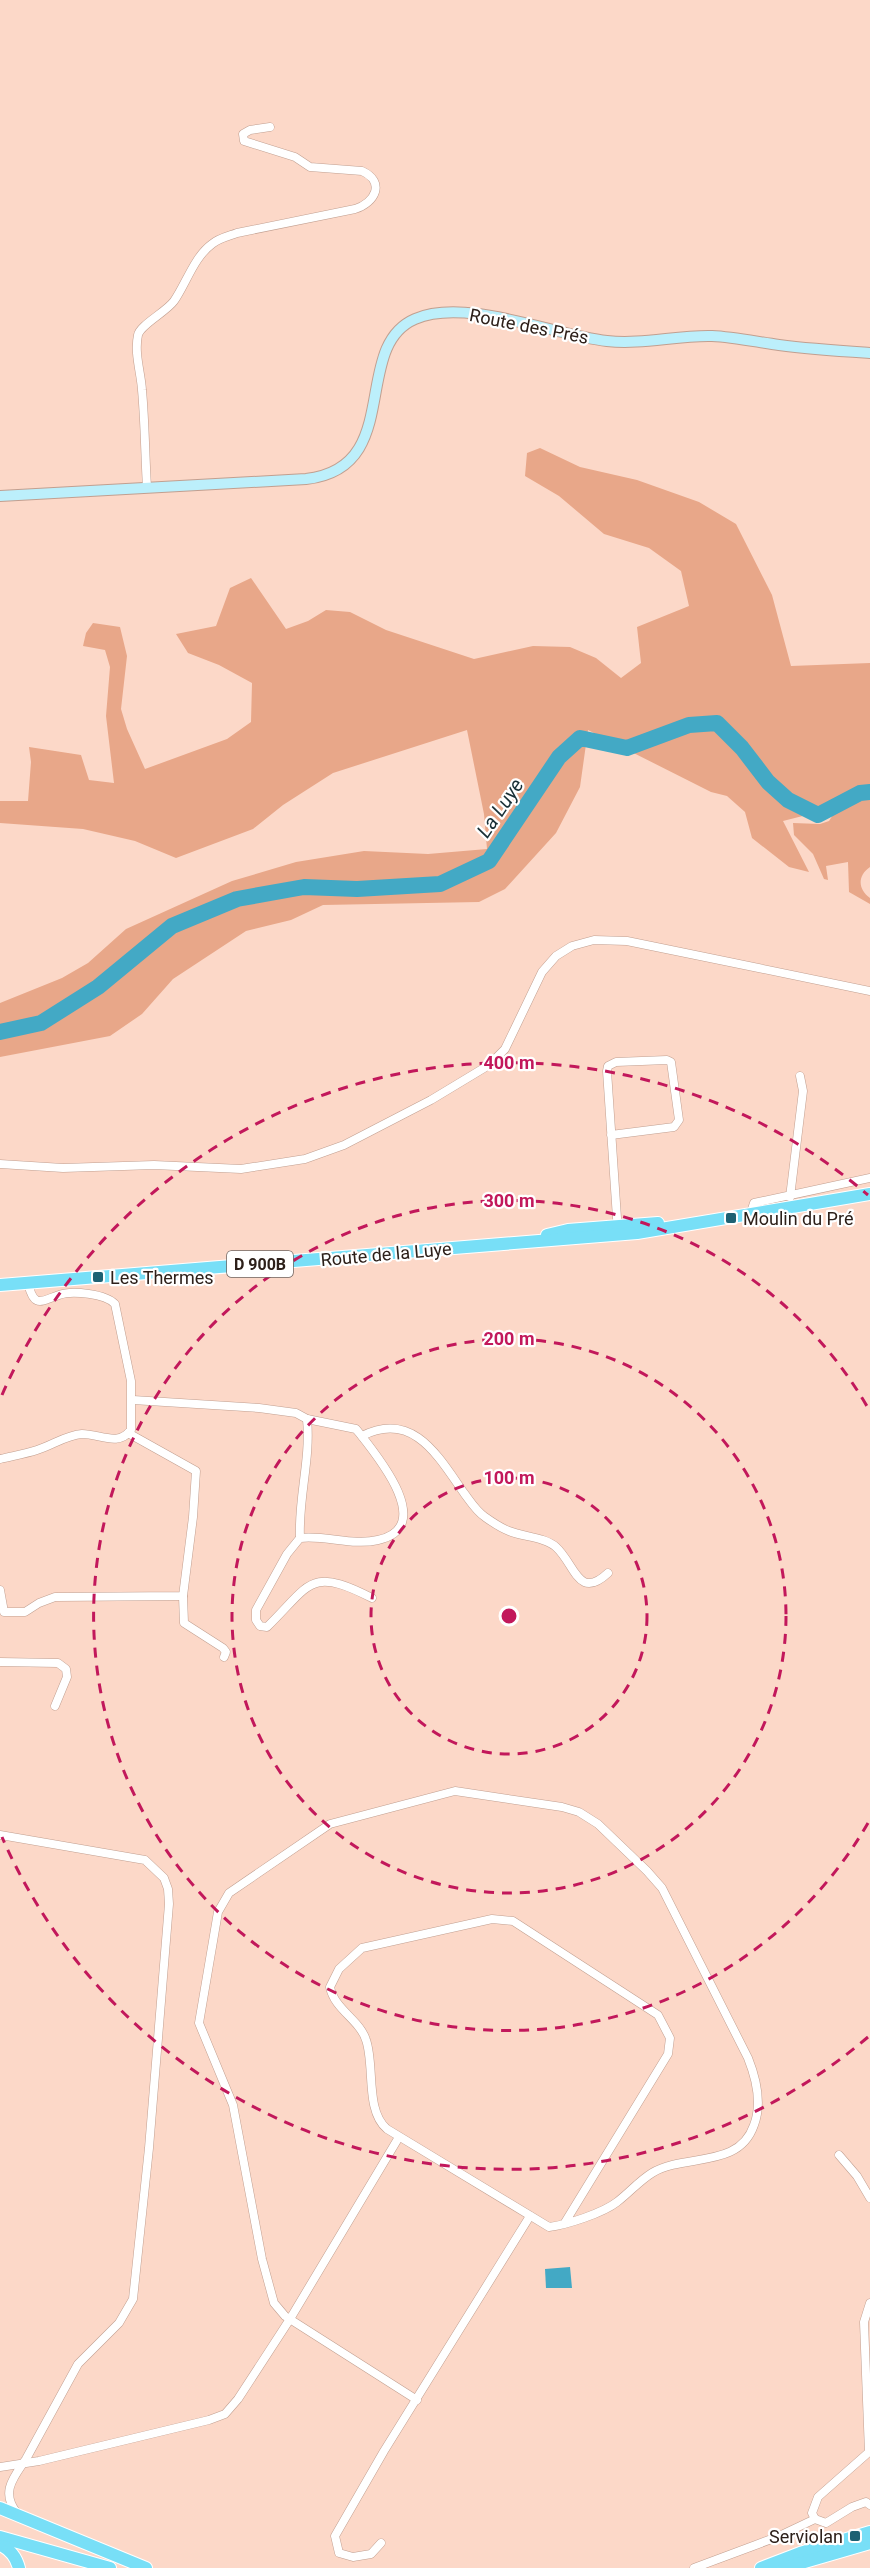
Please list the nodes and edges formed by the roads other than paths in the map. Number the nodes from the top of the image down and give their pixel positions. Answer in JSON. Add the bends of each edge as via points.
{"nodes":[{"id":1,"x":270,"y":128,"type":"dead end"},
{"id":2,"x":870,"y":354,"type":"edge"},
{"id":3,"x":147,"y":487,"type":"junction"},
{"id":4,"x":0,"y":496,"type":"edge"},
{"id":5,"x":870,"y":990,"type":"edge"},
{"id":6,"x":800,"y":1076,"type":"dead end"},
{"id":7,"x":611,"y":1135,"type":"junction"},
{"id":8,"x":0,"y":1164,"type":"edge"},
{"id":9,"x":870,"y":1178,"type":"edge"},
{"id":10,"x":870,"y":1194,"type":"edge"},
{"id":11,"x":790,"y":1197,"type":"junction"},
{"id":12,"x":750,"y":1215,"type":"junction"},
{"id":13,"x":618,"y":1230,"type":"junction"},
{"id":14,"x":28,"y":1283,"type":"junction"},
{"id":15,"x":0,"y":1285,"type":"edge"},
{"id":16,"x":133,"y":1400,"type":"junction"},
{"id":17,"x":307,"y":1419,"type":"junction"},
{"id":18,"x":128,"y":1433,"type":"junction"},
{"id":19,"x":362,"y":1436,"type":"junction"},
{"id":20,"x":0,"y":1459,"type":"edge"},
{"id":21,"x":300,"y":1538,"type":"junction"},
{"id":22,"x":608,"y":1573,"type":"dead end"},
{"id":23,"x":0,"y":1590,"type":"edge"},
{"id":24,"x":183,"y":1596,"type":"junction"},
{"id":25,"x":372,"y":1598,"type":"dead end"},
{"id":26,"x":2,"y":1612,"type":"edge"},
{"id":27,"x":224,"y":1657,"type":"dead end"},
{"id":28,"x":0,"y":1662,"type":"edge"},
{"id":29,"x":55,"y":1706,"type":"dead end"},
{"id":30,"x":0,"y":1835,"type":"edge"},
{"id":31,"x":399,"y":2137,"type":"junction"},
{"id":32,"x":839,"y":2155,"type":"dead end"},
{"id":33,"x":870,"y":2198,"type":"edge"},
{"id":34,"x":530,"y":2216,"type":"junction"},
{"id":35,"x":564,"y":2224,"type":"junction"},
{"id":36,"x":870,"y":2303,"type":"edge"},
{"id":37,"x":290,"y":2319,"type":"junction"},
{"id":38,"x":417,"y":2400,"type":"junction"},
{"id":39,"x":870,"y":2452,"type":"edge"},
{"id":40,"x":22,"y":2464,"type":"junction"},
{"id":41,"x":0,"y":2467,"type":"edge"},
{"id":42,"x":870,"y":2505,"type":"edge"},
{"id":43,"x":0,"y":2508,"type":"edge"},
{"id":44,"x":21,"y":2517,"type":"junction"},
{"id":45,"x":815,"y":2519,"type":"junction"},
{"id":46,"x":870,"y":2532,"type":"edge"},
{"id":47,"x":0,"y":2537,"type":"edge"},
{"id":48,"x":381,"y":2543,"type":"dead end"},
{"id":49,"x":870,"y":2543,"type":"edge"},
{"id":50,"x":0,"y":2545,"type":"edge"},
{"id":51,"x":19,"y":2568,"type":"edge"},
{"id":52,"x":110,"y":2568,"type":"edge"},
{"id":53,"x":146,"y":2568,"type":"edge"},
{"id":54,"x":694,"y":2568,"type":"edge"},
{"id":55,"x":761,"y":2568,"type":"edge"},
{"id":56,"x":784,"y":2568,"type":"edge"}],
"edges":[{"from":1,"to":3,"type":"street","via":[[246,131],[244,141],[295,157],[310,167],[369,174],[376,189],[373,200],[364,207],[220,239],[210,245],[174,301],[142,328],[137,349]]},
{"from":2,"to":3,"type":"street","name":"Route des Prés","via":[[712,336],[606,341],[499,318],[441,312],[415,319],[396,332],[384,359],[364,439],[348,463],[334,472],[306,479]]},
{"from":3,"to":4,"type":"street","name":"Route des Prés"},
{"from":5,"to":8,"type":"street","via":[[627,941],[594,940],[572,946],[542,972],[505,1049],[489,1065],[344,1145],[305,1159],[241,1169],[154,1164],[63,1168]]},
{"from":6,"to":11,"type":"street","via":[[803,1090]]},
{"from":7,"to":7,"type":"street","via":[[607,1071],[610,1063],[668,1060],[678,1124]]},
{"from":7,"to":13,"type":"street"},
{"from":9,"to":11,"type":"street"},
{"from":10,"to":12,"type":"main road","name":"Route de la Luye","number":"D 900B"},
{"from":11,"to":12,"type":"street","via":[[754,1203]]},
{"from":12,"to":13,"type":"main road","name":"Route de la Luye","number":"D 900B"},
{"from":13,"to":14,"type":"main road","name":"Route de la Luye","number":"D 900B","via":[[520,1242]]},
{"from":14,"to":15,"type":"main road","name":"Route de la Luye","number":"D 900B"},
{"from":14,"to":16,"type":"street","via":[[32,1295],[43,1302],[68,1293],[110,1298],[117,1311]]},
{"from":16,"to":17,"type":"street","via":[[259,1408],[296,1413]]},
{"from":16,"to":18,"type":"street"},
{"from":17,"to":19,"type":"street","via":[[356,1429]]},
{"from":17,"to":21,"type":"street"},
{"from":18,"to":20,"type":"street","via":[[119,1439],[70,1436],[38,1450]]},
{"from":18,"to":24,"type":"street","via":[[196,1471]]},
{"from":19,"to":21,"type":"street","via":[[400,1491],[402,1521],[396,1531],[377,1540]]},
{"from":19,"to":22,"type":"street","via":[[383,1429],[407,1430],[422,1439],[443,1463],[483,1517],[508,1530],[549,1542],[581,1581],[598,1582]]},
{"from":21,"to":25,"type":"street","via":[[256,1610],[255,1620],[260,1626],[267,1627],[293,1597],[311,1584],[329,1581]]},
{"from":23,"to":26,"type":"street"},
{"from":24,"to":26,"type":"street","via":[[55,1597],[25,1612]]},
{"from":24,"to":27,"type":"street","via":[[184,1623],[223,1648]]},
{"from":28,"to":29,"type":"street","via":[[58,1663],[66,1669],[67,1677]]},
{"from":30,"to":40,"type":"street","via":[[145,1860],[164,1878],[169,1904],[133,2299],[119,2323],[78,2364]]},
{"from":31,"to":34,"type":"street"},
{"from":31,"to":35,"type":"street","via":[[383,2126],[377,2116],[367,2041],[331,1993],[335,1974],[362,1948],[492,1919],[513,1921],[652,2010],[662,2020],[670,2038],[668,2054]]},
{"from":31,"to":37,"type":"street"},
{"from":32,"to":33,"type":"street"},
{"from":34,"to":35,"type":"street","via":[[549,2227]]},
{"from":34,"to":38,"type":"street"},
{"from":35,"to":37,"type":"street","via":[[611,2206],[657,2170],[736,2151],[747,2140],[757,2118],[748,2058],[662,1888],[598,1824],[562,1807],[455,1791],[337,1820],[225,1897],[218,1912],[199,2018],[233,2105],[271,2294],[278,2310]]},
{"from":36,"to":39,"type":"street","via":[[864,2322]]},
{"from":37,"to":38,"type":"street"},
{"from":37,"to":40,"type":"street","via":[[238,2399],[221,2416]]},
{"from":38,"to":48,"type":"street","via":[[335,2536],[339,2553],[349,2557],[371,2554]]},
{"from":39,"to":45,"type":"street","via":[[818,2497],[812,2513]]},
{"from":40,"to":41,"type":"street"},
{"from":40,"to":44,"type":"street","via":[[8,2490],[11,2505]]},
{"from":42,"to":45,"type":"street","via":[[859,2504],[826,2523]]},
{"from":43,"to":44,"type":"main road"},
{"from":44,"to":53,"type":"main road"},
{"from":45,"to":54,"type":"street"},
{"from":46,"to":55,"type":"main road"},
{"from":47,"to":52,"type":"main road"},
{"from":49,"to":56,"type":"main road"},
{"from":50,"to":51,"type":"main road","via":[[16,2558]]}]}
